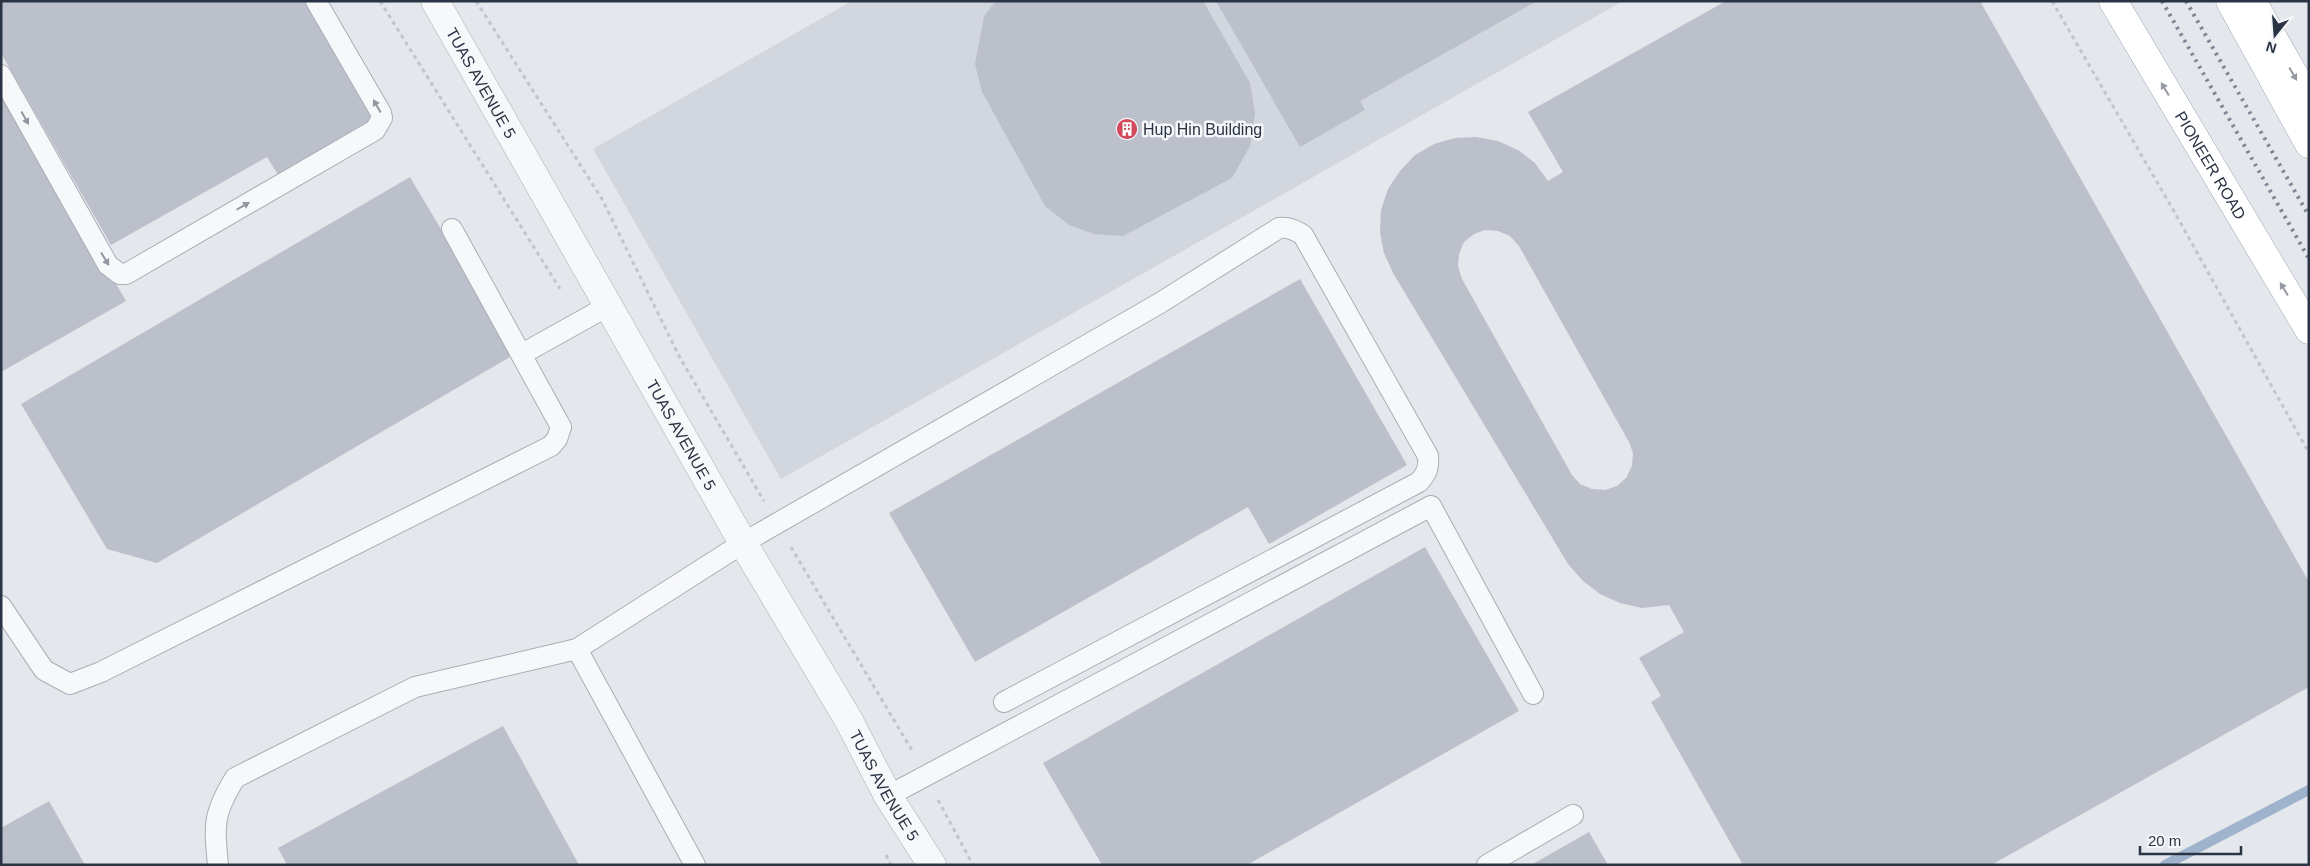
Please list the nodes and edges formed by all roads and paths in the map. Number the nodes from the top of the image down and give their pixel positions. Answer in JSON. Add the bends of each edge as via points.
{"nodes":[{"id":1,"x":316,"y":1,"type":"edge"},
{"id":2,"x":380,"y":1,"type":"edge"},
{"id":3,"x":435,"y":1,"type":"edge"},
{"id":4,"x":476,"y":1,"type":"edge"},
{"id":5,"x":2052,"y":1,"type":"edge"},
{"id":6,"x":2113,"y":1,"type":"edge"},
{"id":7,"x":2230,"y":1,"type":"edge"},
{"id":8,"x":2252,"y":1,"type":"edge"},
{"id":9,"x":1,"y":75,"type":"edge"},
{"id":10,"x":2309,"y":101,"type":"edge"},
{"id":11,"x":2309,"y":144,"type":"edge"},
{"id":12,"x":452,"y":230,"type":"dead end"},
{"id":13,"x":608,"y":306,"type":"junction"},
{"id":14,"x":580,"y":322,"type":"junction"},
{"id":15,"x":2309,"y":330,"type":"edge"},
{"id":16,"x":522,"y":354,"type":"junction"},
{"id":17,"x":2309,"y":452,"type":"edge"},
{"id":18,"x":777,"y":524,"type":"junction"},
{"id":19,"x":743,"y":542,"type":"junction"},
{"id":20,"x":1,"y":606,"type":"edge"},
{"id":21,"x":577,"y":649,"type":"junction"},
{"id":22,"x":1533,"y":694,"type":"dead end"},
{"id":23,"x":1004,"y":702,"type":"dead end"},
{"id":24,"x":925,"y":775,"type":"junction"},
{"id":25,"x":888,"y":796,"type":"junction"},
{"id":26,"x":1573,"y":815,"type":"dead end"},
{"id":27,"x":218,"y":865,"type":"edge"},
{"id":28,"x":695,"y":865,"type":"edge"},
{"id":29,"x":932,"y":865,"type":"edge"},
{"id":30,"x":973,"y":865,"type":"edge"},
{"id":31,"x":1487,"y":865,"type":"edge"}],
"edges":[{"from":9,"to":1,"type":"lane","one_way":true,"via":[[108,265],[120,274],[126,274],[379,126],[381,113]]},
{"from":2,"to":14,"type":"path"},
{"from":3,"to":13,"type":"street","name":"TUAS AVENUE 5"},
{"from":4,"to":18,"type":"path","via":[[602,199],[679,356]]},
{"from":5,"to":17,"type":"path"},
{"from":15,"to":6,"type":"main road","name":"PIONEER ROAD","one_way":true},
{"from":7,"to":11,"type":"main road"},
{"from":8,"to":10,"type":"main road","one_way":true},
{"from":12,"to":16,"type":"lane"},
{"from":13,"to":14,"type":"lane"},
{"from":13,"to":19,"type":"street","name":"TUAS AVENUE 5"},
{"from":14,"to":16,"type":"lane"},
{"from":16,"to":20,"type":"lane","via":[[561,427],[551,446],[102,672],[70,684],[44,670]]},
{"from":18,"to":19,"type":"lane"},
{"from":18,"to":23,"type":"lane","via":[[1160,303],[1279,228],[1287,227],[1303,235],[1428,456],[1426,474],[1419,482]]},
{"from":18,"to":24,"type":"path"},
{"from":19,"to":21,"type":"lane"},
{"from":19,"to":25,"type":"street","name":"TUAS AVENUE 5","via":[[848,719]]},
{"from":21,"to":27,"type":"lane","via":[[415,686],[235,778],[221,802],[214,829]]},
{"from":21,"to":28,"type":"lane"},
{"from":22,"to":24,"type":"lane","via":[[1431,506]]},
{"from":24,"to":25,"type":"lane"},
{"from":24,"to":30,"type":"path"},
{"from":25,"to":29,"type":"street","name":"TUAS AVENUE 5"},
{"from":26,"to":31,"type":"lane"}]}
